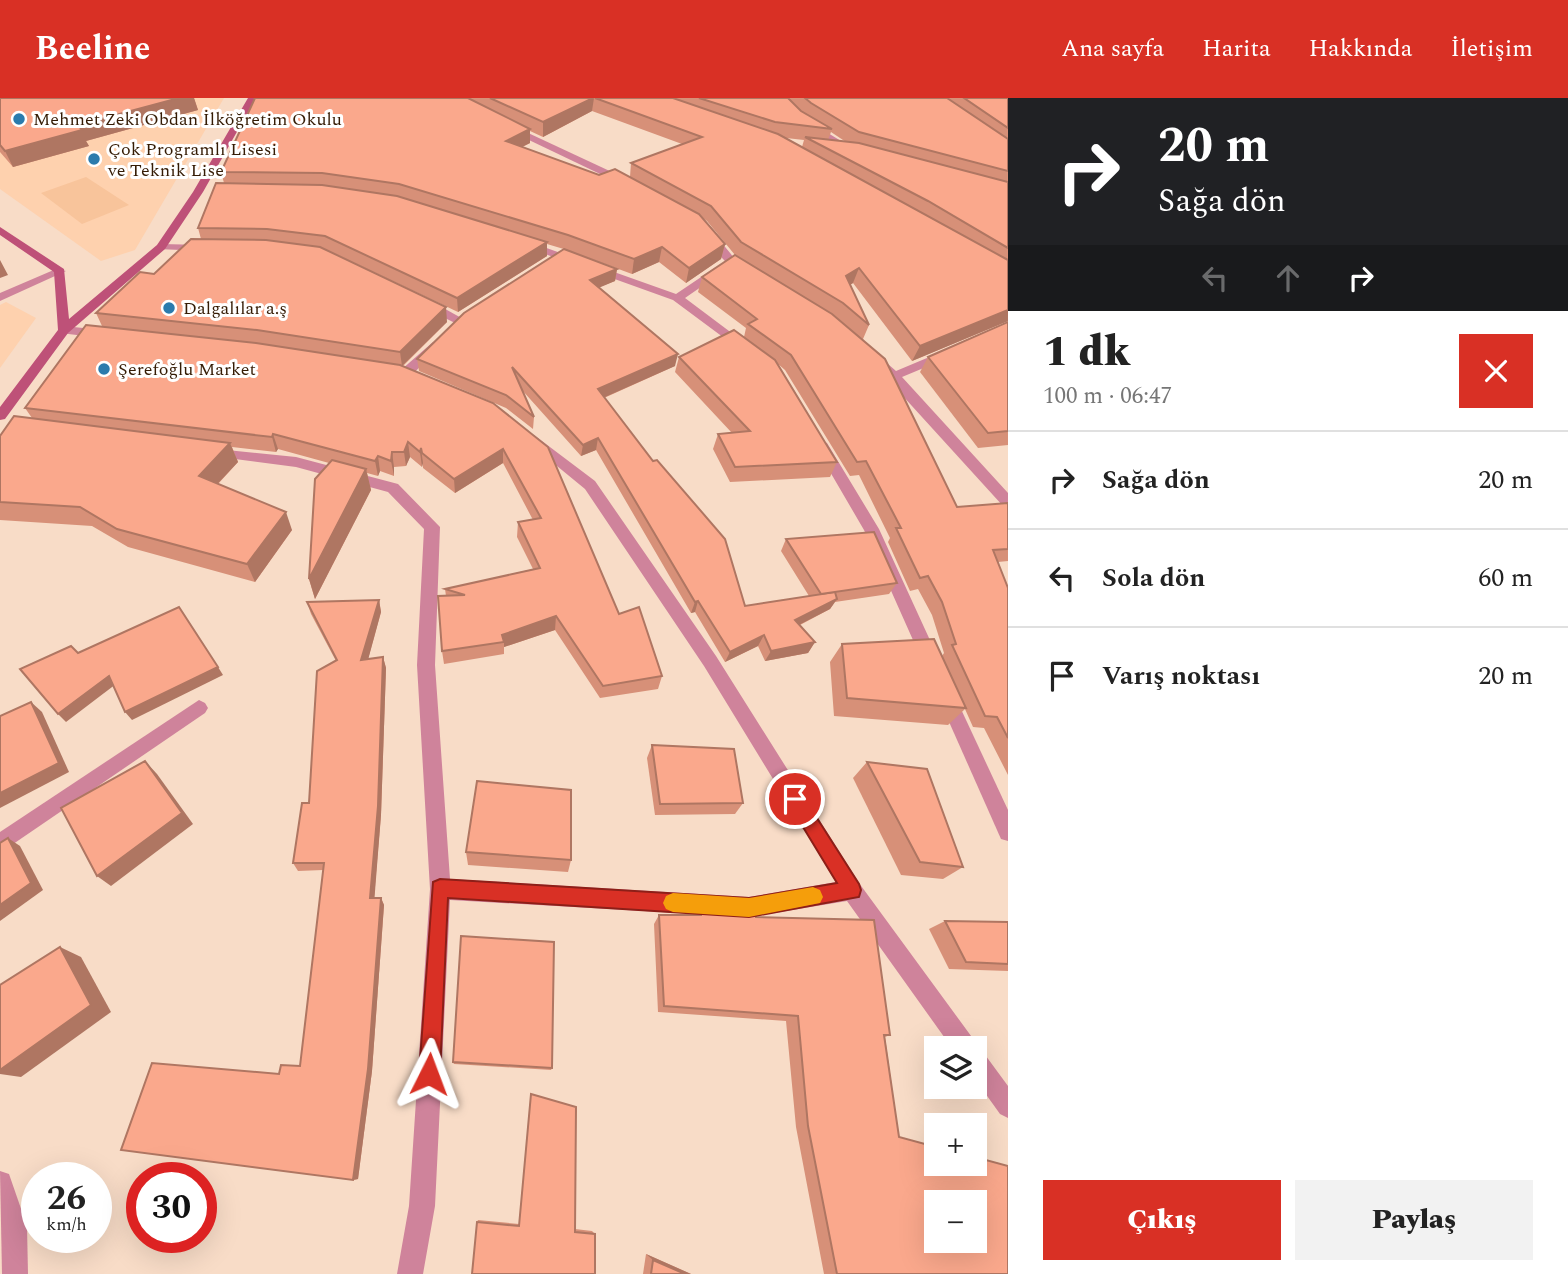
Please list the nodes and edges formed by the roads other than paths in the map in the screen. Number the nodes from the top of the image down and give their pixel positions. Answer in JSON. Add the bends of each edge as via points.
{"nodes":[{"id":1,"x":252,"y":98,"type":"edge"},
{"id":2,"x":777,"y":98,"type":"edge"},
{"id":3,"x":498,"y":122,"type":"edge"},
{"id":4,"x":830,"y":149,"type":"edge"},
{"id":5,"x":854,"y":152,"type":"junction"},
{"id":6,"x":867,"y":156,"type":"edge"},
{"id":7,"x":635,"y":187,"type":"edge"},
{"id":8,"x":702,"y":225,"type":"edge"},
{"id":9,"x":0,"y":230,"type":"edge"},
{"id":10,"x":512,"y":239,"type":"edge"},
{"id":11,"x":161,"y":247,"type":"junction"},
{"id":12,"x":215,"y":248,"type":"edge"},
{"id":13,"x":731,"y":261,"type":"junction"},
{"id":14,"x":60,"y":271,"type":"junction"},
{"id":15,"x":765,"y":281,"type":"edge"},
{"id":16,"x":411,"y":296,"type":"edge"},
{"id":17,"x":0,"y":297,"type":"edge"},
{"id":18,"x":677,"y":298,"type":"junction"},
{"id":19,"x":471,"y":312,"type":"edge"},
{"id":20,"x":450,"y":329,"type":"junction"},
{"id":21,"x":64,"y":330,"type":"junction"},
{"id":22,"x":117,"y":336,"type":"edge"},
{"id":23,"x":957,"y":349,"type":"edge"},
{"id":24,"x":863,"y":350,"type":"edge"},
{"id":25,"x":755,"y":355,"type":"edge"},
{"id":26,"x":406,"y":374,"type":"edge"},
{"id":27,"x":894,"y":376,"type":"junction"},
{"id":28,"x":4,"y":415,"type":"edge"},
{"id":29,"x":520,"y":429,"type":"edge"},
{"id":30,"x":818,"y":439,"type":"edge"},
{"id":31,"x":191,"y":448,"type":"edge"},
{"id":32,"x":1008,"y":502,"type":"edge"},
{"id":33,"x":199,"y":708,"type":"dead end"},
{"id":34,"x":1008,"y":832,"type":"edge"},
{"id":35,"x":0,"y":843,"type":"edge"},
{"id":36,"x":440,"y":889,"type":"junction"},
{"id":37,"x":852,"y":890,"type":"junction"},
{"id":38,"x":957,"y":1036,"type":"edge"},
{"id":39,"x":987,"y":1077,"type":"edge"},
{"id":40,"x":1008,"y":1106,"type":"edge"},
{"id":41,"x":0,"y":1183,"type":"edge"},
{"id":42,"x":15,"y":1274,"type":"edge"},
{"id":43,"x":410,"y":1274,"type":"edge"}],
"edges":[{"from":1,"to":11,"type":"main road","via":[[204,192]]},
{"from":2,"to":5,"type":"street","via":[[802,121]]},
{"from":3,"to":7,"type":"street"},
{"from":4,"to":5,"type":"street"},
{"from":5,"to":6,"type":"street"},
{"from":8,"to":13,"type":"street"},
{"from":9,"to":14,"type":"main road"},
{"from":10,"to":18,"type":"street"},
{"from":11,"to":12,"type":"street"},
{"from":11,"to":21,"type":"main road"},
{"from":13,"to":15,"type":"street"},
{"from":13,"to":18,"type":"street"},
{"from":14,"to":17,"type":"street"},
{"from":14,"to":21,"type":"main road"},
{"from":16,"to":20,"type":"street"},
{"from":18,"to":25,"type":"street"},
{"from":19,"to":20,"type":"street"},
{"from":20,"to":26,"type":"street"},
{"from":21,"to":22,"type":"street"},
{"from":21,"to":28,"type":"main road"},
{"from":23,"to":27,"type":"street"},
{"from":24,"to":27,"type":"street"},
{"from":27,"to":32,"type":"street"},
{"from":29,"to":37,"type":"street","via":[[590,485],[710,661]]},
{"from":30,"to":34,"type":"street","via":[[871,529]]},
{"from":31,"to":36,"type":"street","via":[[296,462],[393,488],[432,527],[426,665]]},
{"from":33,"to":35,"type":"street"},
{"from":36,"to":37,"type":"street","via":[[749,907]]},
{"from":36,"to":43,"type":"street","via":[[422,1206]]},
{"from":37,"to":38,"type":"street"},
{"from":39,"to":40,"type":"street"},
{"from":41,"to":42,"type":"street","via":[[14,1226]]}]}
